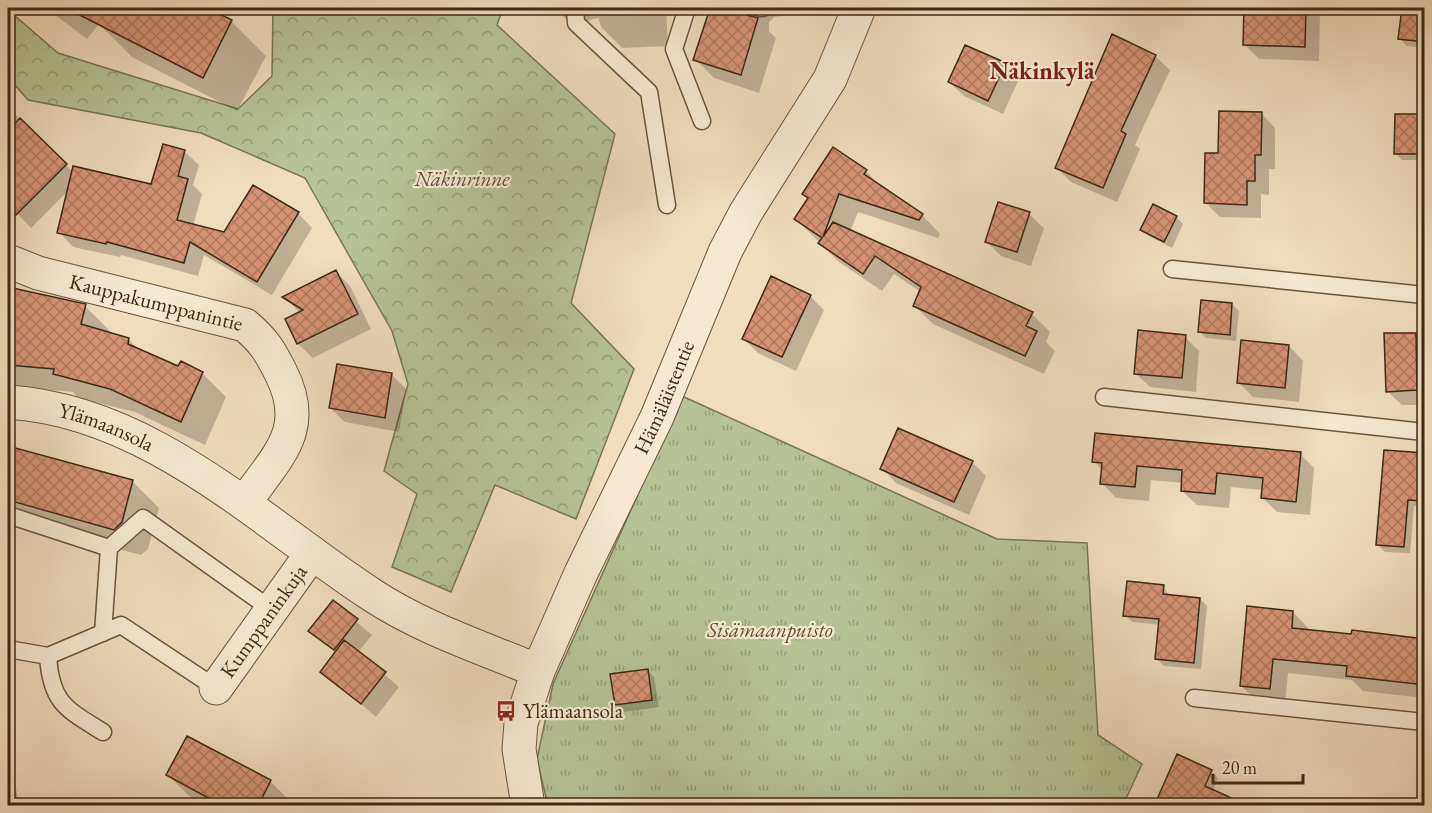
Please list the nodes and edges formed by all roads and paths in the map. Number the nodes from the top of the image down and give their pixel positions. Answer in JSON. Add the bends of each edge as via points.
{"nodes":[{"id":1,"x":575,"y":8,"type":"edge"},
{"id":2,"x":687,"y":8,"type":"edge"},
{"id":3,"x":859,"y":8,"type":"edge"},
{"id":4,"x":702,"y":121,"type":"dead end"},
{"id":5,"x":667,"y":205,"type":"dead end"},
{"id":6,"x":8,"y":261,"type":"edge"},
{"id":7,"x":1172,"y":269,"type":"dead end"},
{"id":8,"x":1425,"y":296,"type":"edge"},
{"id":9,"x":1104,"y":397,"type":"dead end"},
{"id":10,"x":8,"y":402,"type":"edge"},
{"id":11,"x":1425,"y":432,"type":"edge"},
{"id":12,"x":245,"y":502,"type":"junction"},
{"id":13,"x":8,"y":515,"type":"edge"},
{"id":14,"x":109,"y":548,"type":"junction"},
{"id":15,"x":312,"y":553,"type":"junction"},
{"id":16,"x":258,"y":600,"type":"dead end"},
{"id":17,"x":102,"y":633,"type":"junction"},
{"id":18,"x":8,"y":649,"type":"edge"},
{"id":19,"x":48,"y":656,"type":"junction"},
{"id":20,"x":538,"y":671,"type":"junction"},
{"id":21,"x":216,"y":688,"type":"joint"},
{"id":22,"x":1194,"y":698,"type":"dead end"},
{"id":23,"x":1425,"y":722,"type":"edge"},
{"id":24,"x":103,"y":732,"type":"dead end"},
{"id":25,"x":528,"y":806,"type":"edge"}],
"edges":[{"from":1,"to":5,"type":"lane","via":[[576,23],[649,92]]},
{"from":2,"to":4,"type":"lane","via":[[674,49]]},
{"from":3,"to":20,"type":"street","name":"Hämäläistentie","via":[[830,79],[724,252],[657,417]]},
{"from":6,"to":12,"type":"street","name":"Kauppakumppanintie","via":[[64,280],[245,325],[265,341],[288,386],[293,426],[284,447]]},
{"from":7,"to":8,"type":"lane"},
{"from":9,"to":11,"type":"lane"},
{"from":10,"to":12,"type":"street","name":"Ylämaansola","via":[[79,416],[135,436]]},
{"from":12,"to":15,"type":"street","name":"Ylämaansola"},
{"from":13,"to":14,"type":"lane"},
{"from":14,"to":16,"type":"lane","via":[[143,519]]},
{"from":14,"to":17,"type":"lane"},
{"from":15,"to":20,"type":"street","name":"Ylämaansola","via":[[374,597]]},
{"from":15,"to":21,"type":"street","name":"Kumppaninkuja"},
{"from":17,"to":19,"type":"lane"},
{"from":17,"to":21,"type":"lane","via":[[121,625]]},
{"from":18,"to":19,"type":"lane"},
{"from":19,"to":24,"type":"lane","via":[[50,681],[57,696],[71,712]]},
{"from":20,"to":25,"type":"street","name":"Hämäläistentie","via":[[521,723],[519,749]]},
{"from":22,"to":23,"type":"lane"}]}
